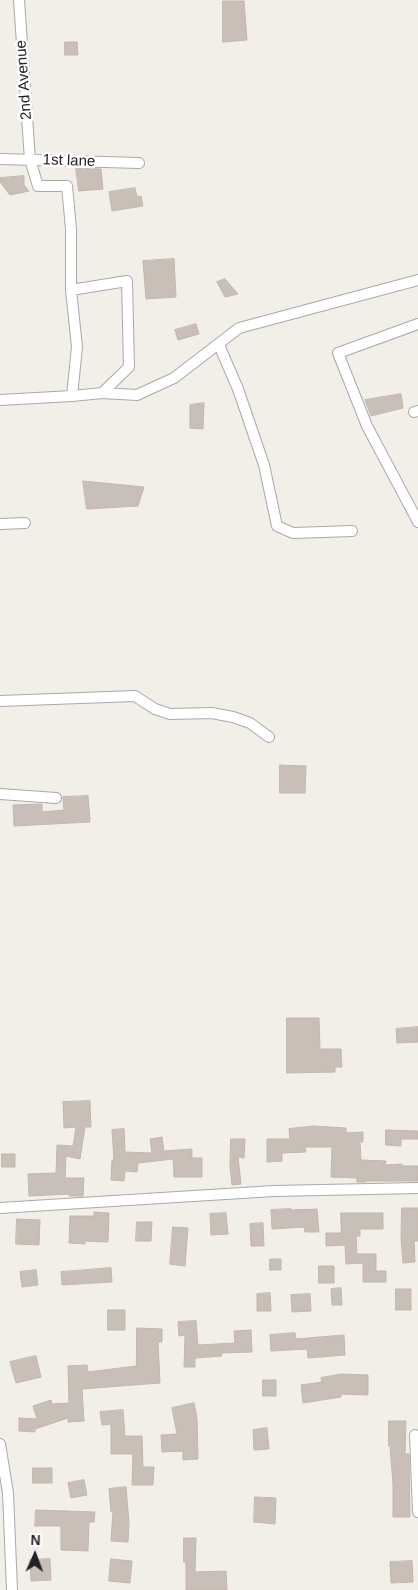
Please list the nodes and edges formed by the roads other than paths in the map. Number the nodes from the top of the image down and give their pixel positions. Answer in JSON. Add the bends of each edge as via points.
{"nodes":[{"id":1,"x":19,"y":0,"type":"edge"},
{"id":2,"x":0,"y":160,"type":"edge"},
{"id":3,"x":30,"y":160,"type":"junction"},
{"id":4,"x":139,"y":163,"type":"dead end"},
{"id":5,"x":418,"y":280,"type":"edge"},
{"id":6,"x":71,"y":290,"type":"junction"},
{"id":7,"x":418,"y":324,"type":"edge"},
{"id":8,"x":218,"y":345,"type":"junction"},
{"id":9,"x":102,"y":393,"type":"junction"},
{"id":10,"x":72,"y":396,"type":"junction"},
{"id":11,"x":0,"y":400,"type":"edge"},
{"id":12,"x":418,"y":522,"type":"edge"},
{"id":13,"x":25,"y":523,"type":"dead end"},
{"id":14,"x":0,"y":524,"type":"edge"},
{"id":15,"x":352,"y":531,"type":"dead end"},
{"id":16,"x":0,"y":701,"type":"edge"},
{"id":17,"x":268,"y":737,"type":"dead end"},
{"id":18,"x":0,"y":794,"type":"edge"},
{"id":19,"x":56,"y":798,"type":"dead end"},
{"id":20,"x":418,"y":1188,"type":"edge"},
{"id":21,"x":0,"y":1208,"type":"edge"},
{"id":22,"x":415,"y":1435,"type":"dead end"},
{"id":23,"x":0,"y":1444,"type":"edge"},
{"id":24,"x":418,"y":1512,"type":"edge"},
{"id":25,"x":12,"y":1590,"type":"edge"}],
"edges":[{"from":1,"to":3,"type":"street","name":"2nd Avenue"},
{"from":2,"to":3,"type":"street","name":"1st lane"},
{"from":3,"to":4,"type":"street","name":"1st lane"},
{"from":3,"to":6,"type":"street","name":"2nd Avenue","via":[[38,186],[67,186]]},
{"from":5,"to":8,"type":"street","via":[[239,328]]},
{"from":6,"to":9,"type":"street","via":[[127,281],[129,367]]},
{"from":6,"to":10,"type":"street","via":[[77,347]]},
{"from":7,"to":12,"type":"street","via":[[338,353],[368,426]]},
{"from":8,"to":9,"type":"street","via":[[174,378],[137,395]]},
{"from":8,"to":15,"type":"street","via":[[238,389],[264,465],[277,526],[293,533]]},
{"from":9,"to":10,"type":"street"},
{"from":10,"to":11,"type":"street"},
{"from":13,"to":14,"type":"street"},
{"from":16,"to":17,"type":"street","via":[[135,696],[170,714],[212,713],[233,717],[250,723]]},
{"from":18,"to":19,"type":"street"},
{"from":20,"to":21,"type":"street","via":[[274,1191]]},
{"from":22,"to":24,"type":"street"},
{"from":23,"to":25,"type":"street","via":[[8,1493]]}]}
